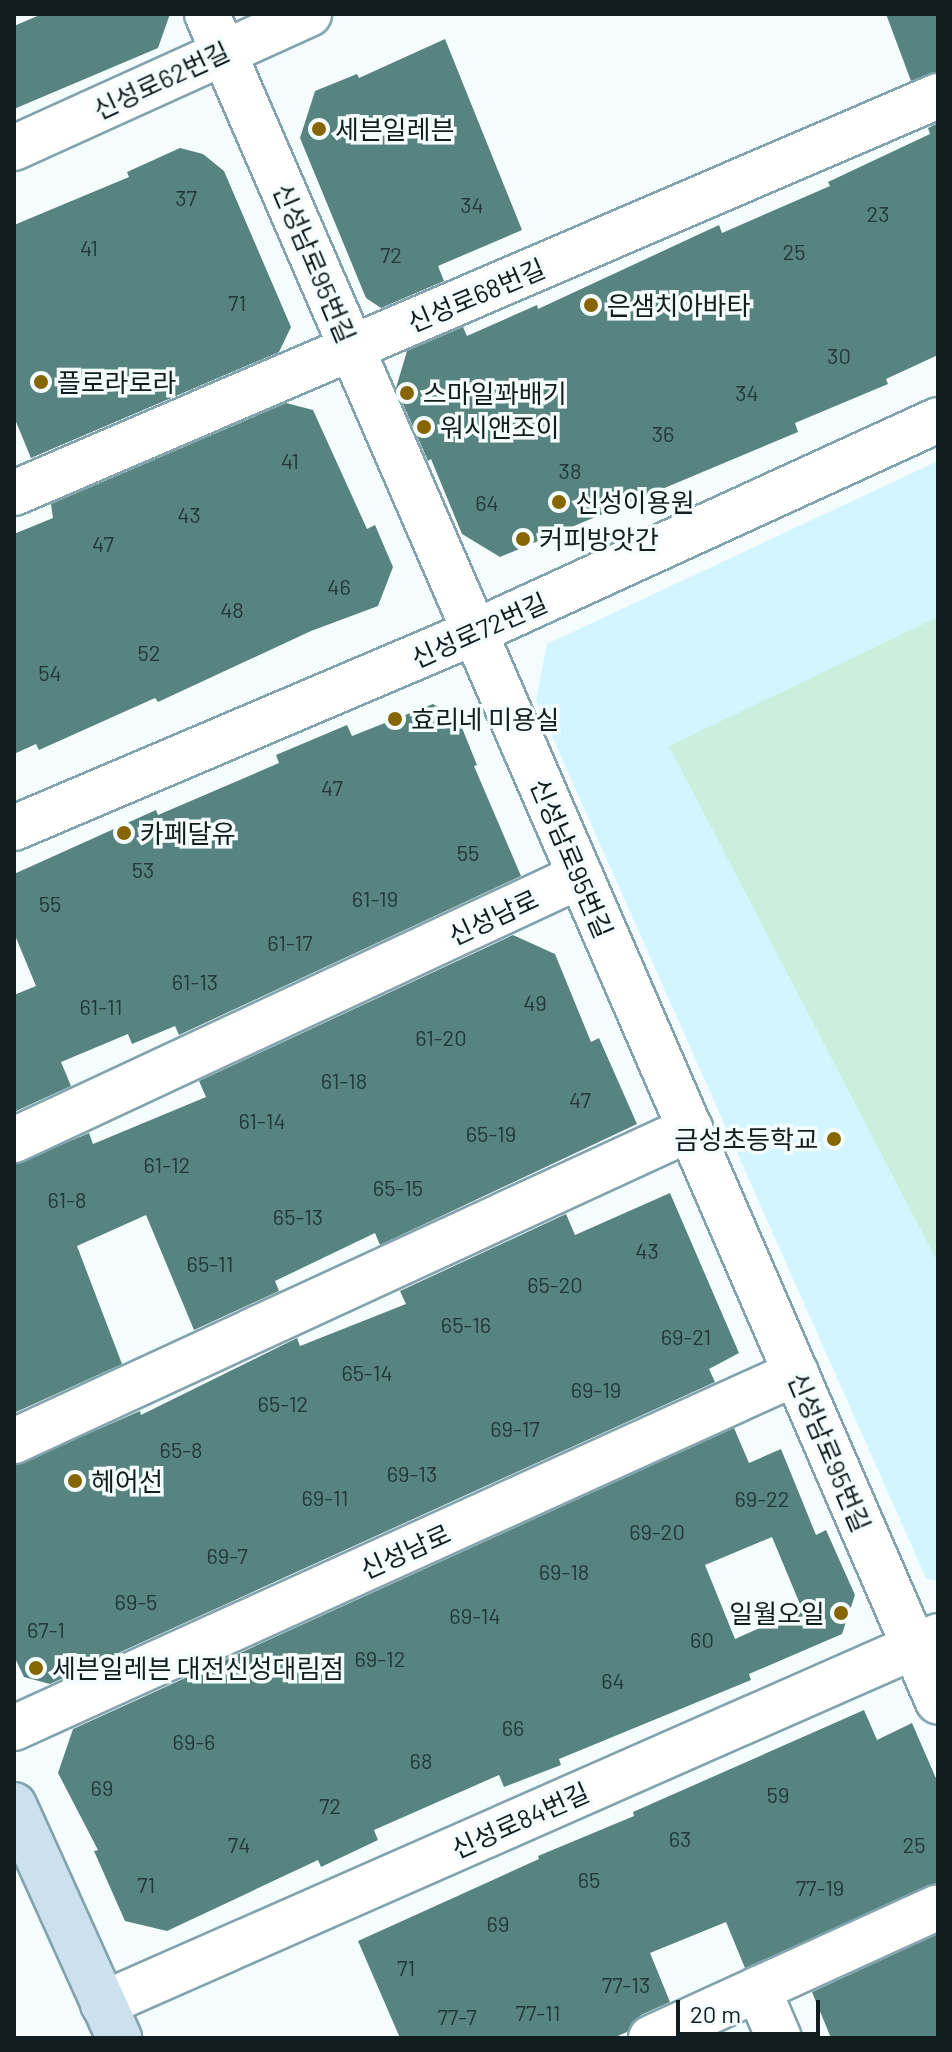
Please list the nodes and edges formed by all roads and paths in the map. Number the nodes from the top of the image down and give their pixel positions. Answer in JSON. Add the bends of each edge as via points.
{"nodes":[{"id":1,"x":309,"y":14,"type":"edge"},
{"id":2,"x":215,"y":33,"type":"edge"},
{"id":3,"x":938,"y":96,"type":"edge"},
{"id":4,"x":14,"y":148,"type":"edge"},
{"id":5,"x":352,"y":348,"type":"junction"},
{"id":6,"x":938,"y":420,"type":"edge"},
{"id":7,"x":14,"y":493,"type":"edge"},
{"id":8,"x":475,"y":632,"type":"junction"},
{"id":9,"x":14,"y":828,"type":"edge"},
{"id":10,"x":580,"y":876,"type":"junction"},
{"id":11,"x":690,"y":1129,"type":"junction"},
{"id":12,"x":14,"y":1140,"type":"edge"},
{"id":13,"x":796,"y":1373,"type":"junction"},
{"id":14,"x":14,"y":1441,"type":"edge"},
{"id":15,"x":926,"y":1641,"type":"edge"},
{"id":16,"x":938,"y":1702,"type":"edge"},
{"id":17,"x":14,"y":1728,"type":"edge"},
{"id":18,"x":14,"y":1805,"type":"edge"},
{"id":19,"x":938,"y":1907,"type":"edge"},
{"id":20,"x":758,"y":1989,"type":"junction"},
{"id":21,"x":111,"y":2021,"type":"edge"},
{"id":22,"x":651,"y":2038,"type":"edge"},
{"id":23,"x":779,"y":2038,"type":"edge"}],
"edges":[{"from":1,"to":2,"type":"street","name":"신성로62번길"},
{"from":2,"to":4,"type":"street","name":"신성로62번길"},
{"from":2,"to":5,"type":"street","name":"신성남로95번길"},
{"from":3,"to":5,"type":"street","name":"신성로68번길"},
{"from":5,"to":7,"type":"street","name":"신성로68번길"},
{"from":5,"to":8,"type":"street","name":"신성남로95번길"},
{"from":6,"to":8,"type":"street","name":"신성로72번길"},
{"from":8,"to":9,"type":"street","name":"신성로72번길"},
{"from":8,"to":10,"type":"street","name":"신성남로95번길"},
{"from":10,"to":11,"type":"street","name":"신성남로95번길"},
{"from":10,"to":12,"type":"street","name":"신성남로"},
{"from":11,"to":13,"type":"street","name":"신성남로95번길"},
{"from":11,"to":14,"type":"street"},
{"from":13,"to":15,"type":"street","name":"신성남로95번길"},
{"from":13,"to":17,"type":"street","name":"신성남로"},
{"from":15,"to":16,"type":"street","name":"신성남로95번길"},
{"from":15,"to":21,"type":"street","name":"신성로84번길"},
{"from":18,"to":21,"type":"street"},
{"from":19,"to":20,"type":"street"},
{"from":20,"to":22,"type":"street"},
{"from":20,"to":23,"type":"street"}]}
